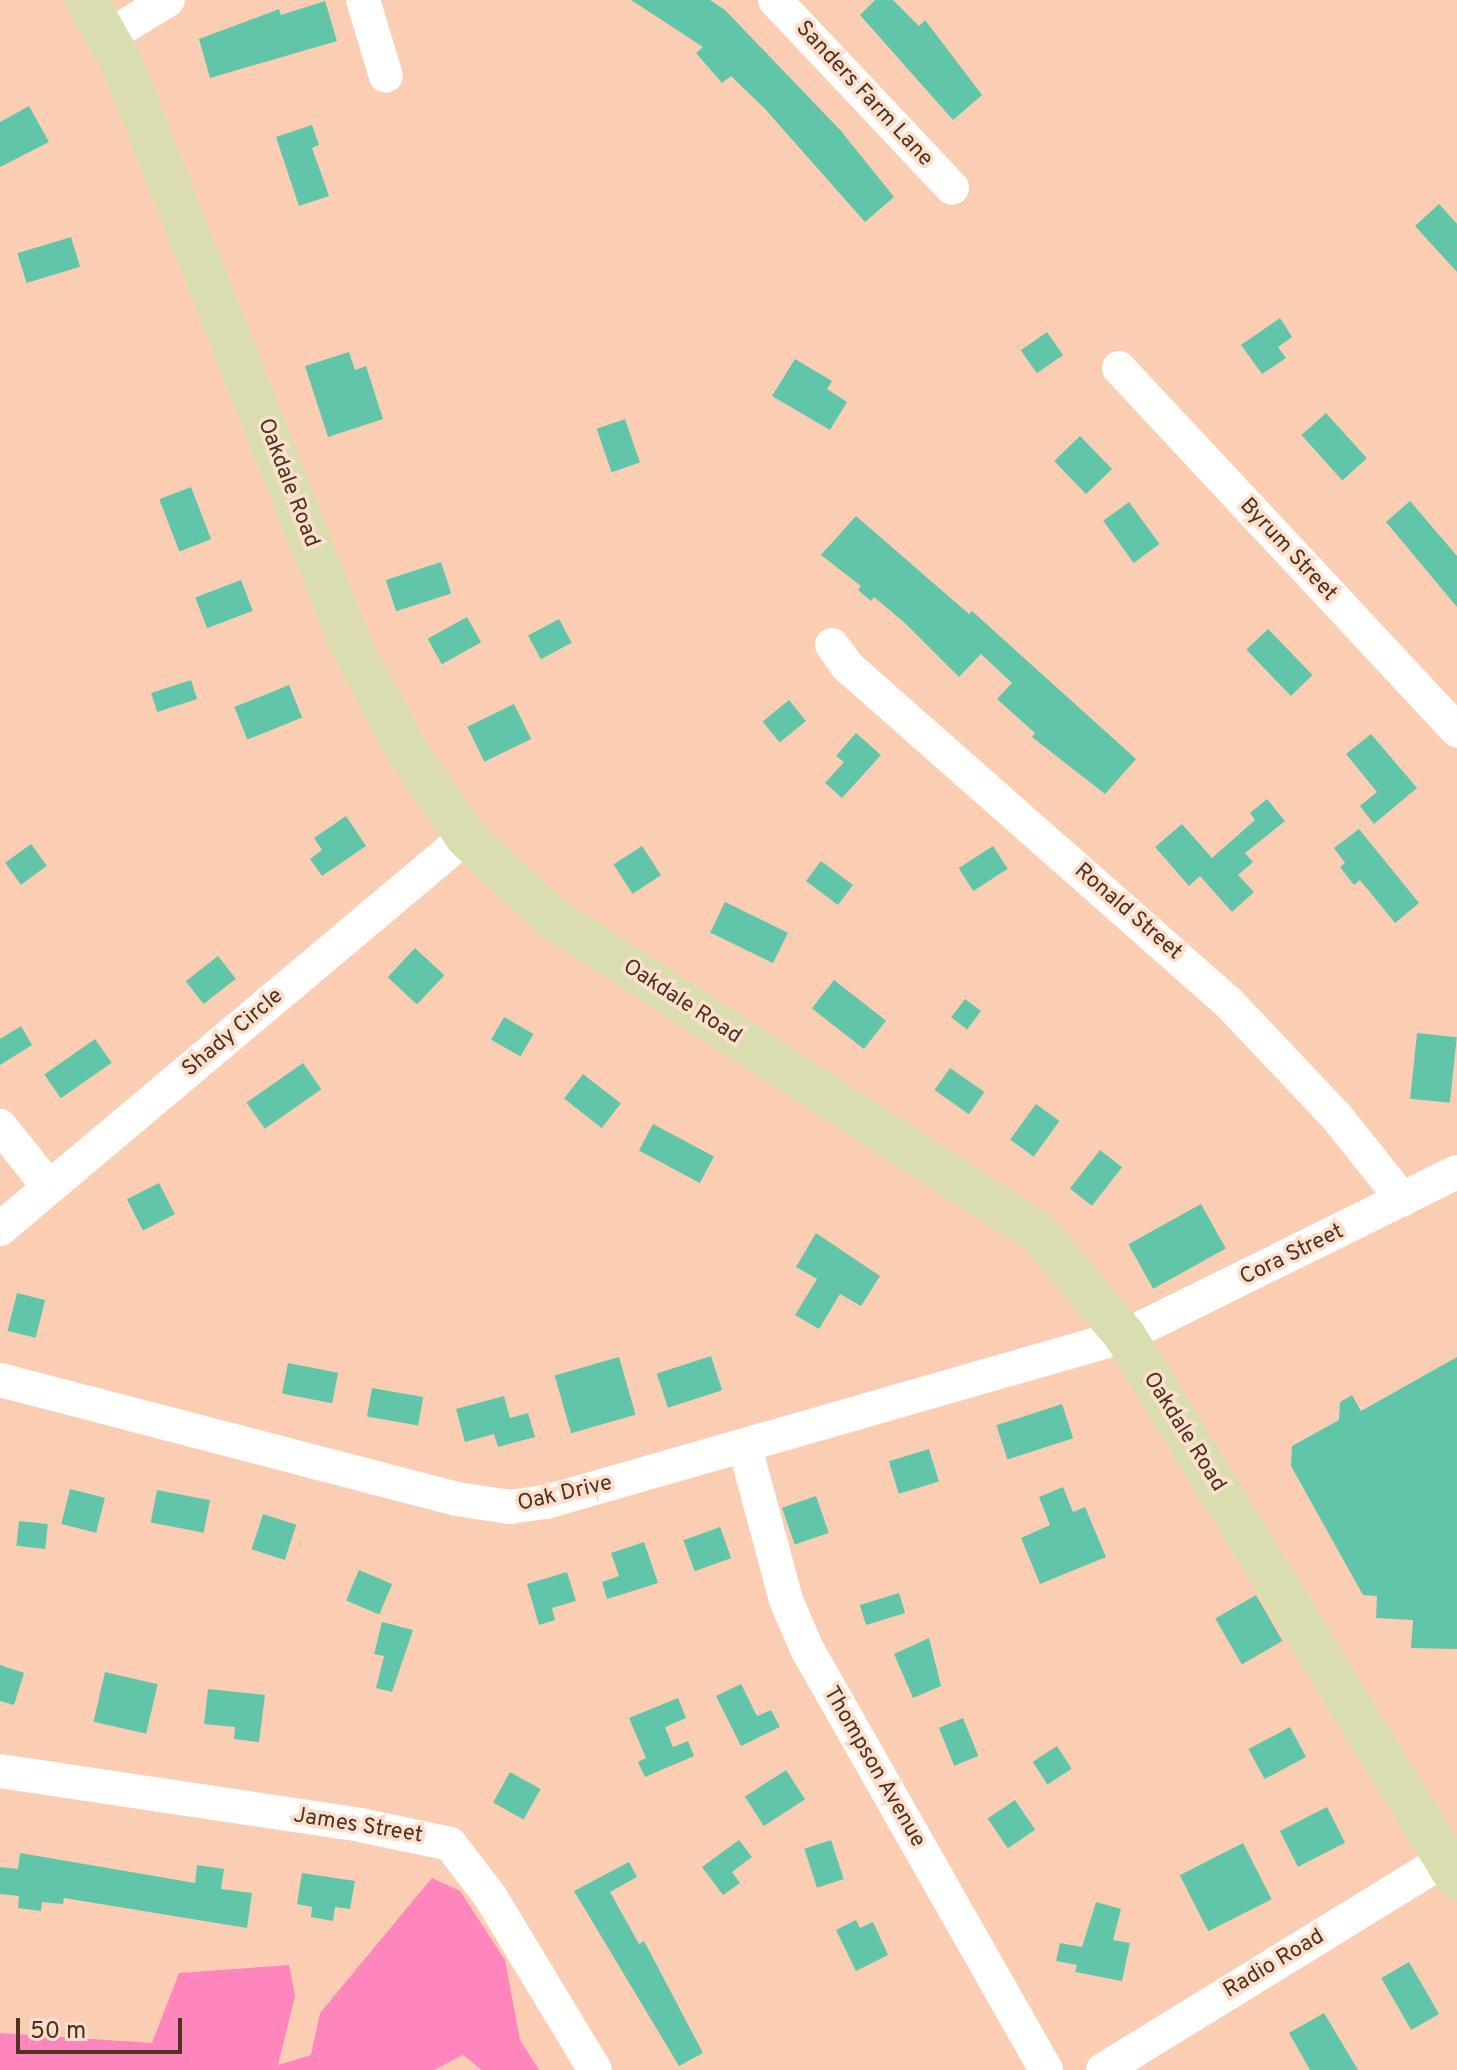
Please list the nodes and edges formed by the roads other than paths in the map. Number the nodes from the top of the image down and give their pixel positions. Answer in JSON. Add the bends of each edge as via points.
{"nodes":[{"id":1,"x":86,"y":0,"type":"edge"},
{"id":2,"x":168,"y":0,"type":"edge"},
{"id":3,"x":363,"y":0,"type":"edge"},
{"id":4,"x":775,"y":0,"type":"edge"},
{"id":5,"x":107,"y":37,"type":"junction"},
{"id":6,"x":386,"y":76,"type":"dead end"},
{"id":7,"x":952,"y":188,"type":"dead end"},
{"id":8,"x":1119,"y":368,"type":"dead end"},
{"id":9,"x":832,"y":645,"type":"dead end"},
{"id":10,"x":1457,"y":731,"type":"edge"},
{"id":11,"x":466,"y":837,"type":"junction"},
{"id":12,"x":0,"y":1126,"type":"edge"},
{"id":13,"x":1457,"y":1172,"type":"edge"},
{"id":14,"x":49,"y":1187,"type":"junction"},
{"id":15,"x":1403,"y":1200,"type":"junction"},
{"id":16,"x":0,"y":1229,"type":"edge"},
{"id":17,"x":1125,"y":1336,"type":"junction"},
{"id":18,"x":0,"y":1380,"type":"edge"},
{"id":19,"x":745,"y":1447,"type":"junction"},
{"id":20,"x":0,"y":1771,"type":"edge"},
{"id":21,"x":1453,"y":1866,"type":"edge"},
{"id":22,"x":595,"y":2070,"type":"edge"},
{"id":23,"x":1046,"y":2070,"type":"edge"},
{"id":24,"x":1103,"y":2070,"type":"edge"}],
"edges":[{"from":1,"to":5,"type":"main road","name":"Oakdale Road"},
{"from":2,"to":5,"type":"street"},
{"from":3,"to":6,"type":"street"},
{"from":4,"to":7,"type":"street","name":"Sanders Farm Lane"},
{"from":5,"to":11,"type":"main road","name":"Oakdale Road","via":[[350,643],[407,751]]},
{"from":8,"to":10,"type":"street","name":"Byrum Street"},
{"from":9,"to":15,"type":"street","name":"Ronald Street","via":[[847,666],[1229,1003],[1286,1060]]},
{"from":11,"to":14,"type":"street","name":"Shady Circle"},
{"from":11,"to":17,"type":"main road","name":"Oakdale Road","via":[[551,917],[1040,1234]]},
{"from":12,"to":14,"type":"street"},
{"from":13,"to":15,"type":"street","name":"Cora Street"},
{"from":14,"to":16,"type":"street","name":"Shady Circle"},
{"from":15,"to":17,"type":"street","name":"Cora Street"},
{"from":17,"to":19,"type":"street","name":"Oak Drive"},
{"from":17,"to":21,"type":"main road","name":"Oakdale Road"},
{"from":18,"to":19,"type":"street","name":"Oak Drive","via":[[484,1505],[546,1502]]},
{"from":19,"to":23,"type":"street","name":"Thompson Avenue","via":[[786,1600],[807,1649]]},
{"from":20,"to":22,"type":"street","name":"James Street","via":[[360,1825],[450,1844],[490,1896]]},
{"from":21,"to":24,"type":"street","name":"Radio Road"}]}
